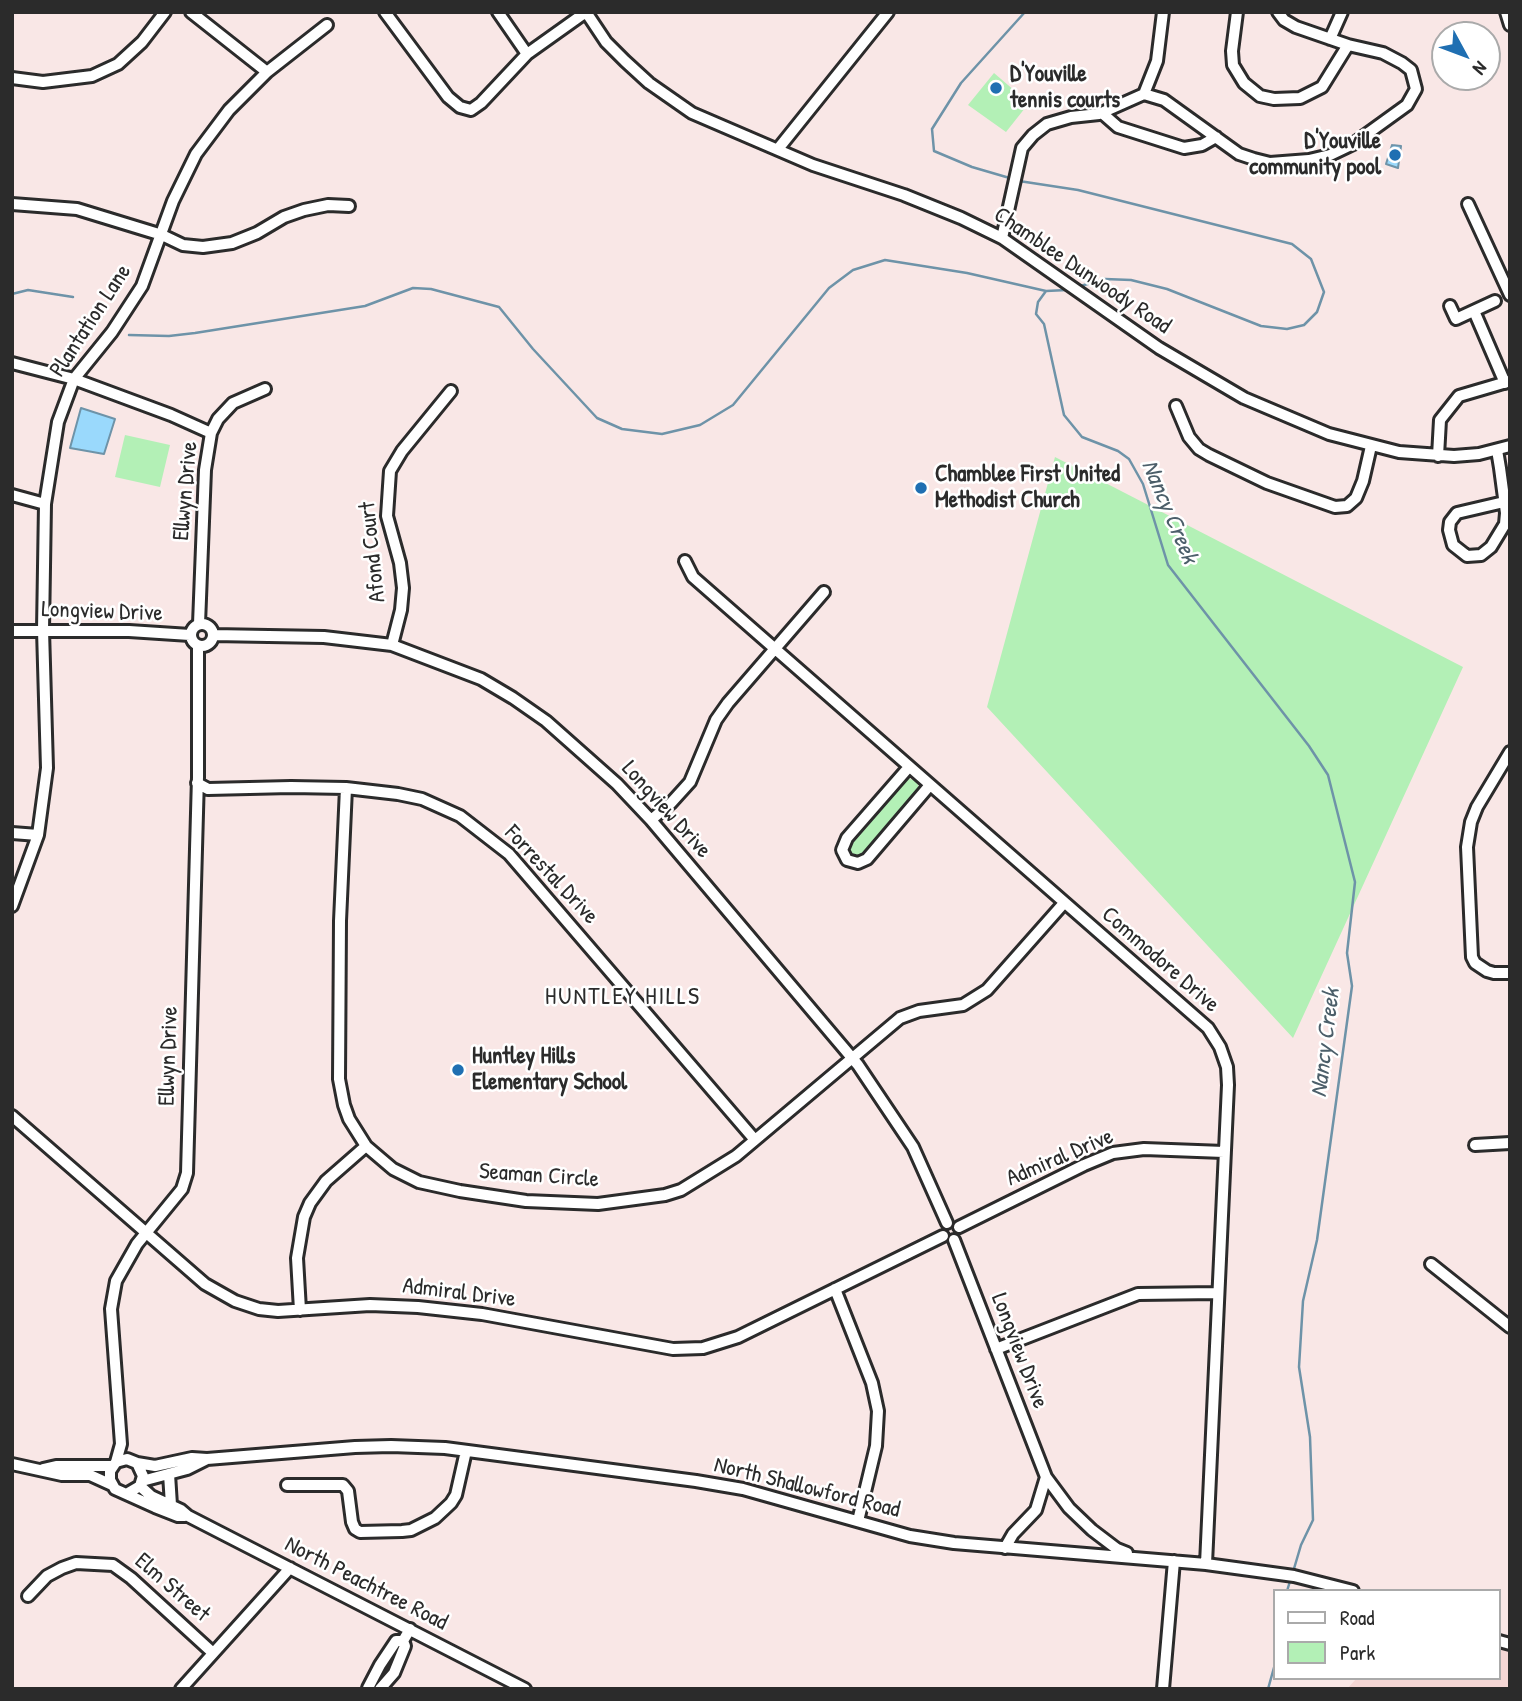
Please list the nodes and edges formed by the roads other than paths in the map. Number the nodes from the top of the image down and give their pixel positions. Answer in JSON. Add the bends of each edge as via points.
{"nodes":[{"id":1,"x":165,"y":12,"type":"edge"},
{"id":2,"x":191,"y":12,"type":"edge"},
{"id":3,"x":385,"y":12,"type":"edge"},
{"id":4,"x":498,"y":12,"type":"edge"},
{"id":5,"x":586,"y":12,"type":"edge"},
{"id":6,"x":888,"y":12,"type":"edge"},
{"id":7,"x":1163,"y":12,"type":"edge"},
{"id":8,"x":1237,"y":12,"type":"edge"},
{"id":9,"x":1278,"y":12,"type":"edge"},
{"id":10,"x":1342,"y":12,"type":"edge"},
{"id":11,"x":1506,"y":12,"type":"edge"},
{"id":12,"x":1510,"y":25,"type":"edge"},
{"id":13,"x":327,"y":26,"type":"dead end"},
{"id":14,"x":1330,"y":39,"type":"junction"},
{"id":15,"x":1348,"y":45,"type":"junction"},
{"id":16,"x":527,"y":54,"type":"junction"},
{"id":17,"x":267,"y":72,"type":"junction"},
{"id":18,"x":12,"y":78,"type":"edge"},
{"id":19,"x":1144,"y":94,"type":"junction"},
{"id":20,"x":1101,"y":113,"type":"junction"},
{"id":21,"x":1216,"y":136,"type":"junction"},
{"id":22,"x":778,"y":149,"type":"junction"},
{"id":23,"x":12,"y":204,"type":"edge"},
{"id":24,"x":1468,"y":204,"type":"dead end"},
{"id":25,"x":349,"y":206,"type":"dead end"},
{"id":26,"x":162,"y":235,"type":"junction"},
{"id":27,"x":1002,"y":237,"type":"junction"},
{"id":28,"x":1510,"y":295,"type":"edge"},
{"id":29,"x":1495,"y":302,"type":"dead end"},
{"id":30,"x":1450,"y":306,"type":"dead end"},
{"id":31,"x":1474,"y":311,"type":"junction"},
{"id":32,"x":12,"y":363,"type":"edge"},
{"id":33,"x":74,"y":379,"type":"junction"},
{"id":34,"x":1507,"y":382,"type":"edge"},
{"id":35,"x":265,"y":390,"type":"dead end"},
{"id":36,"x":451,"y":391,"type":"dead end"},
{"id":37,"x":1176,"y":406,"type":"dead end"},
{"id":38,"x":211,"y":433,"type":"junction"},
{"id":39,"x":1371,"y":446,"type":"junction"},
{"id":40,"x":1510,"y":446,"type":"edge"},
{"id":41,"x":1497,"y":450,"type":"junction"},
{"id":42,"x":1438,"y":456,"type":"junction"},
{"id":43,"x":12,"y":495,"type":"edge"},
{"id":44,"x":1504,"y":502,"type":"junction"},
{"id":45,"x":45,"y":504,"type":"junction"},
{"id":46,"x":685,"y":561,"type":"dead end"},
{"id":47,"x":824,"y":592,"type":"dead end"},
{"id":48,"x":199,"y":624,"type":"junction"},
{"id":49,"x":12,"y":631,"type":"edge"},
{"id":50,"x":43,"y":631,"type":"junction"},
{"id":51,"x":191,"y":635,"type":"junction"},
{"id":52,"x":213,"y":635,"type":"junction"},
{"id":53,"x":392,"y":645,"type":"junction"},
{"id":54,"x":198,"y":646,"type":"junction"},
{"id":55,"x":774,"y":648,"type":"junction"},
{"id":56,"x":1510,"y":752,"type":"edge"},
{"id":57,"x":909,"y":767,"type":"junction"},
{"id":58,"x":197,"y":783,"type":"junction"},
{"id":59,"x":930,"y":785,"type":"junction"},
{"id":60,"x":346,"y":788,"type":"junction"},
{"id":61,"x":651,"y":820,"type":"junction"},
{"id":62,"x":12,"y":832,"type":"edge"},
{"id":63,"x":38,"y":835,"type":"junction"},
{"id":64,"x":1064,"y":903,"type":"junction"},
{"id":65,"x":12,"y":906,"type":"edge"},
{"id":66,"x":1510,"y":973,"type":"edge"},
{"id":67,"x":852,"y":1057,"type":"junction"},
{"id":68,"x":12,"y":1116,"type":"edge"},
{"id":69,"x":755,"y":1140,"type":"junction"},
{"id":70,"x":1510,"y":1143,"type":"edge"},
{"id":71,"x":1475,"y":1145,"type":"dead end"},
{"id":72,"x":366,"y":1146,"type":"junction"},
{"id":73,"x":1224,"y":1152,"type":"junction"},
{"id":74,"x":947,"y":1223,"type":"junction"},
{"id":75,"x":959,"y":1227,"type":"junction"},
{"id":76,"x":147,"y":1232,"type":"junction"},
{"id":77,"x":948,"y":1238,"type":"junction"},
{"id":78,"x":1430,"y":1264,"type":"dead end"},
{"id":79,"x":835,"y":1289,"type":"junction"},
{"id":80,"x":1218,"y":1293,"type":"junction"},
{"id":81,"x":300,"y":1310,"type":"junction"},
{"id":82,"x":1510,"y":1327,"type":"edge"},
{"id":83,"x":996,"y":1349,"type":"junction"},
{"id":84,"x":121,"y":1444,"type":"junction"},
{"id":85,"x":466,"y":1451,"type":"junction"},
{"id":86,"x":207,"y":1460,"type":"junction"},
{"id":87,"x":135,"y":1462,"type":"junction"},
{"id":88,"x":12,"y":1464,"type":"edge"},
{"id":89,"x":114,"y":1464,"type":"junction"},
{"id":90,"x":44,"y":1469,"type":"junction"},
{"id":91,"x":169,"y":1474,"type":"junction"},
{"id":92,"x":1046,"y":1478,"type":"junction"},
{"id":93,"x":141,"y":1483,"type":"junction"},
{"id":94,"x":112,"y":1485,"type":"junction"},
{"id":95,"x":287,"y":1485,"type":"dead end"},
{"id":96,"x":128,"y":1493,"type":"junction"},
{"id":97,"x":171,"y":1505,"type":"junction"},
{"id":98,"x":188,"y":1516,"type":"junction"},
{"id":99,"x":858,"y":1521,"type":"junction"},
{"id":100,"x":1005,"y":1548,"type":"junction"},
{"id":101,"x":1136,"y":1557,"type":"junction"},
{"id":102,"x":1174,"y":1561,"type":"junction"},
{"id":103,"x":1206,"y":1564,"type":"junction"},
{"id":104,"x":290,"y":1568,"type":"junction"},
{"id":105,"x":1344,"y":1589,"type":"edge"},
{"id":106,"x":28,"y":1597,"type":"dead end"},
{"id":107,"x":410,"y":1629,"type":"junction"},
{"id":108,"x":403,"y":1641,"type":"junction"},
{"id":109,"x":214,"y":1653,"type":"junction"},
{"id":110,"x":368,"y":1688,"type":"edge"},
{"id":111,"x":181,"y":1689,"type":"edge"},
{"id":112,"x":380,"y":1689,"type":"edge"},
{"id":113,"x":525,"y":1689,"type":"edge"},
{"id":114,"x":1163,"y":1689,"type":"edge"}],
"edges":[{"from":1,"to":18,"type":"street","via":[[118,64],[92,76],[43,82]]},
{"from":2,"to":17,"type":"street"},
{"from":3,"to":16,"type":"street","via":[[448,97],[467,112]]},
{"from":4,"to":16,"type":"street"},
{"from":5,"to":16,"type":"street"},
{"from":5,"to":22,"type":"street","name":"Chamblee Dunwoody Road","via":[[606,42],[649,83],[692,113]]},
{"from":6,"to":22,"type":"street"},
{"from":7,"to":19,"type":"street","via":[[1157,61]]},
{"from":8,"to":15,"type":"street","via":[[1233,65],[1244,83],[1260,96],[1288,99],[1312,94],[1322,87]]},
{"from":9,"to":14,"type":"street","via":[[1296,27]]},
{"from":10,"to":14,"type":"street"},
{"from":11,"to":12,"type":"street"},
{"from":13,"to":17,"type":"street","name":"Plantation Lane"},
{"from":14,"to":15,"type":"street"},
{"from":15,"to":21,"type":"street","via":[[1383,54],[1410,70],[1416,89],[1407,105],[1353,144],[1309,160],[1270,163],[1239,154]]},
{"from":17,"to":26,"type":"street","name":"Plantation Lane","via":[[229,110],[196,154]]},
{"from":19,"to":20,"type":"street"},
{"from":19,"to":21,"type":"street","via":[[1164,100]]},
{"from":20,"to":21,"type":"street","via":[[1118,128],[1184,148],[1202,145]]},
{"from":20,"to":27,"type":"street","via":[[1047,124],[1022,148]]},
{"from":22,"to":27,"type":"street","name":"Chamblee Dunwoody Road"},
{"from":23,"to":26,"type":"street","via":[[77,209]]},
{"from":24,"to":28,"type":"street"},
{"from":25,"to":26,"type":"street","via":[[304,210],[217,247],[183,245]]},
{"from":26,"to":33,"type":"street","name":"Plantation Lane","via":[[142,286]]},
{"from":27,"to":39,"type":"street","name":"Chamblee Dunwoody Road","via":[[1170,355],[1244,398]]},
{"from":29,"to":31,"type":"street"},
{"from":30,"to":31,"type":"street","via":[[1456,320]]},
{"from":31,"to":34,"type":"street"},
{"from":32,"to":33,"type":"street"},
{"from":33,"to":38,"type":"street"},
{"from":33,"to":45,"type":"street","name":"Plantation Lane","via":[[58,422]]},
{"from":34,"to":42,"type":"street","via":[[1459,396],[1440,420]]},
{"from":35,"to":38,"type":"street","name":"Ellwyn Drive","via":[[233,403]]},
{"from":36,"to":53,"type":"street","name":"Afond Court","via":[[390,471],[387,516],[403,588]]},
{"from":37,"to":39,"type":"street","via":[[1189,438],[1199,449],[1267,483],[1335,508],[1348,506],[1356,498]]},
{"from":38,"to":48,"type":"street","name":"Ellwyn Drive","via":[[205,470]]},
{"from":39,"to":42,"type":"street","name":"Chamblee Dunwoody Road"},
{"from":40,"to":41,"type":"street","name":"Chamblee Dunwoody Road"},
{"from":41,"to":42,"type":"street","name":"Chamblee Dunwoody Road"},
{"from":41,"to":44,"type":"street"},
{"from":43,"to":45,"type":"street"},
{"from":44,"to":44,"type":"street","via":[[1505,524],[1486,552],[1467,556],[1453,545],[1449,530],[1457,513]]},
{"from":45,"to":50,"type":"street","name":"Plantation Lane"},
{"from":46,"to":55,"type":"street","name":"Commodore Drive","via":[[693,577]]},
{"from":47,"to":55,"type":"street"},
{"from":48,"to":51,"type":"street"},
{"from":48,"to":52,"type":"street","via":[[209,627]]},
{"from":49,"to":50,"type":"street","name":"Longview Drive"},
{"from":50,"to":51,"type":"street","name":"Longview Drive"},
{"from":50,"to":63,"type":"street","name":"Plantation Lane","via":[[47,768]]},
{"from":51,"to":54,"type":"street"},
{"from":52,"to":53,"type":"street","name":"Longview Drive","via":[[324,637]]},
{"from":52,"to":54,"type":"street","via":[[209,643]]},
{"from":53,"to":61,"type":"street","name":"Longview Drive","via":[[481,679],[513,698],[547,721]]},
{"from":54,"to":58,"type":"street","name":"Ellwyn Drive"},
{"from":55,"to":57,"type":"street","name":"Commodore Drive"},
{"from":55,"to":61,"type":"street","via":[[722,712],[690,782]]},
{"from":56,"to":66,"type":"street","via":[[1477,807],[1467,847],[1472,957],[1494,974]]},
{"from":57,"to":59,"type":"street","name":"Commodore Drive"},
{"from":57,"to":59,"type":"street","via":[[847,838],[842,850],[847,860],[858,863],[867,859]]},
{"from":58,"to":60,"type":"street","name":"Forrestal Drive","via":[[208,789]]},
{"from":58,"to":76,"type":"street","name":"Ellwyn Drive","via":[[187,1173],[182,1189]]},
{"from":59,"to":64,"type":"street","name":"Commodore Drive"},
{"from":60,"to":69,"type":"street","name":"Forrestal Drive","via":[[398,794],[442,806],[509,855]]},
{"from":60,"to":72,"type":"street","name":"Seaman Circle","via":[[339,1079],[349,1119]]},
{"from":61,"to":67,"type":"street","name":"Longview Drive"},
{"from":62,"to":63,"type":"street"},
{"from":63,"to":65,"type":"street","name":"Plantation Lane"},
{"from":64,"to":67,"type":"street","name":"Seaman Circle","via":[[980,995],[963,1005],[900,1018]]},
{"from":64,"to":73,"type":"street","name":"Commodore Drive","via":[[1212,1033],[1227,1067]]},
{"from":67,"to":69,"type":"street","name":"Seaman Circle"},
{"from":67,"to":74,"type":"street","name":"Longview Drive","via":[[913,1147]]},
{"from":68,"to":76,"type":"street","name":"Admiral Drive"},
{"from":69,"to":72,"type":"street","name":"Seaman Circle","via":[[681,1190],[598,1204],[526,1201],[434,1186],[401,1175]]},
{"from":70,"to":71,"type":"street"},
{"from":72,"to":81,"type":"street","via":[[326,1181],[307,1210],[297,1258]]},
{"from":73,"to":75,"type":"street","name":"Admiral Drive","via":[[1144,1149],[1113,1153]]},
{"from":73,"to":80,"type":"street","name":"Commodore Drive"},
{"from":74,"to":75,"type":"street"},
{"from":74,"to":77,"type":"street","via":[[942,1230]]},
{"from":75,"to":77,"type":"street","via":[[960,1234]]},
{"from":76,"to":81,"type":"street","name":"Admiral Drive","via":[[205,1284],[235,1301],[259,1309]]},
{"from":76,"to":84,"type":"street","name":"Ellwyn Drive","via":[[116,1282],[111,1310]]},
{"from":77,"to":79,"type":"street","name":"Admiral Drive"},
{"from":77,"to":83,"type":"street","name":"Longview Drive"},
{"from":78,"to":82,"type":"street"},
{"from":79,"to":81,"type":"street","name":"Admiral Drive","via":[[738,1337],[687,1349],[451,1310],[383,1305]]},
{"from":79,"to":99,"type":"street","via":[[872,1383],[878,1411],[876,1446]]},
{"from":80,"to":83,"type":"street","via":[[1138,1294]]},
{"from":80,"to":103,"type":"street","name":"Commodore Drive"},
{"from":83,"to":92,"type":"street","name":"Longview Drive"},
{"from":84,"to":87,"type":"street"},
{"from":84,"to":89,"type":"street","name":"Ellwyn Drive"},
{"from":85,"to":86,"type":"street","name":"North Shallowford Road","via":[[391,1446]]},
{"from":85,"to":95,"type":"street","via":[[457,1495],[435,1518],[411,1530],[360,1532],[352,1522],[343,1485]]},
{"from":85,"to":99,"type":"street","name":"North Shallowford Road","via":[[720,1485]]},
{"from":86,"to":87,"type":"street","name":"North Shallowford Road","via":[[191,1458],[156,1466]]},
{"from":86,"to":91,"type":"street","name":"North Shallowford Road"},
{"from":87,"to":89,"type":"street","name":"North Peachtree Road","via":[[127,1459]]},
{"from":87,"to":93,"type":"street","via":[[142,1471]]},
{"from":88,"to":90,"type":"street","name":"North Peachtree Road"},
{"from":89,"to":90,"type":"street","name":"North Peachtree Road"},
{"from":89,"to":94,"type":"street","via":[[109,1475]]},
{"from":90,"to":94,"type":"street","name":"North Peachtree Road","via":[[62,1475],[90,1475]]},
{"from":91,"to":93,"type":"street","name":"North Shallowford Road"},
{"from":91,"to":97,"type":"street"},
{"from":92,"to":100,"type":"street","via":[[1035,1510]]},
{"from":92,"to":101,"type":"street","name":"Longview Drive","via":[[1093,1530]]},
{"from":93,"to":96,"type":"street"},
{"from":93,"to":97,"type":"street","name":"North Peachtree Road","via":[[151,1496]]},
{"from":94,"to":96,"type":"street","name":"North Peachtree Road"},
{"from":96,"to":98,"type":"street","name":"North Peachtree Road","via":[[144,1503]]},
{"from":97,"to":98,"type":"street","name":"North Peachtree Road"},
{"from":98,"to":104,"type":"street","name":"North Peachtree Road"},
{"from":99,"to":100,"type":"street","name":"North Shallowford Road","via":[[911,1536]]},
{"from":100,"to":101,"type":"street","name":"North Shallowford Road"},
{"from":101,"to":102,"type":"street","name":"North Shallowford Road"},
{"from":102,"to":103,"type":"street","name":"North Shallowford Road"},
{"from":102,"to":114,"type":"street"},
{"from":103,"to":105,"type":"street","name":"North Shallowford Road"},
{"from":104,"to":107,"type":"street","name":"North Peachtree Road"},
{"from":104,"to":109,"type":"street"},
{"from":106,"to":109,"type":"street","name":"Elm Street","via":[[62,1567],[76,1563],[113,1566]]},
{"from":107,"to":108,"type":"street"},
{"from":107,"to":113,"type":"street","name":"North Peachtree Road"},
{"from":108,"to":110,"type":"street","via":[[396,1641]]},
{"from":108,"to":112,"type":"street","via":[[394,1673]]},
{"from":109,"to":111,"type":"street"}]}
